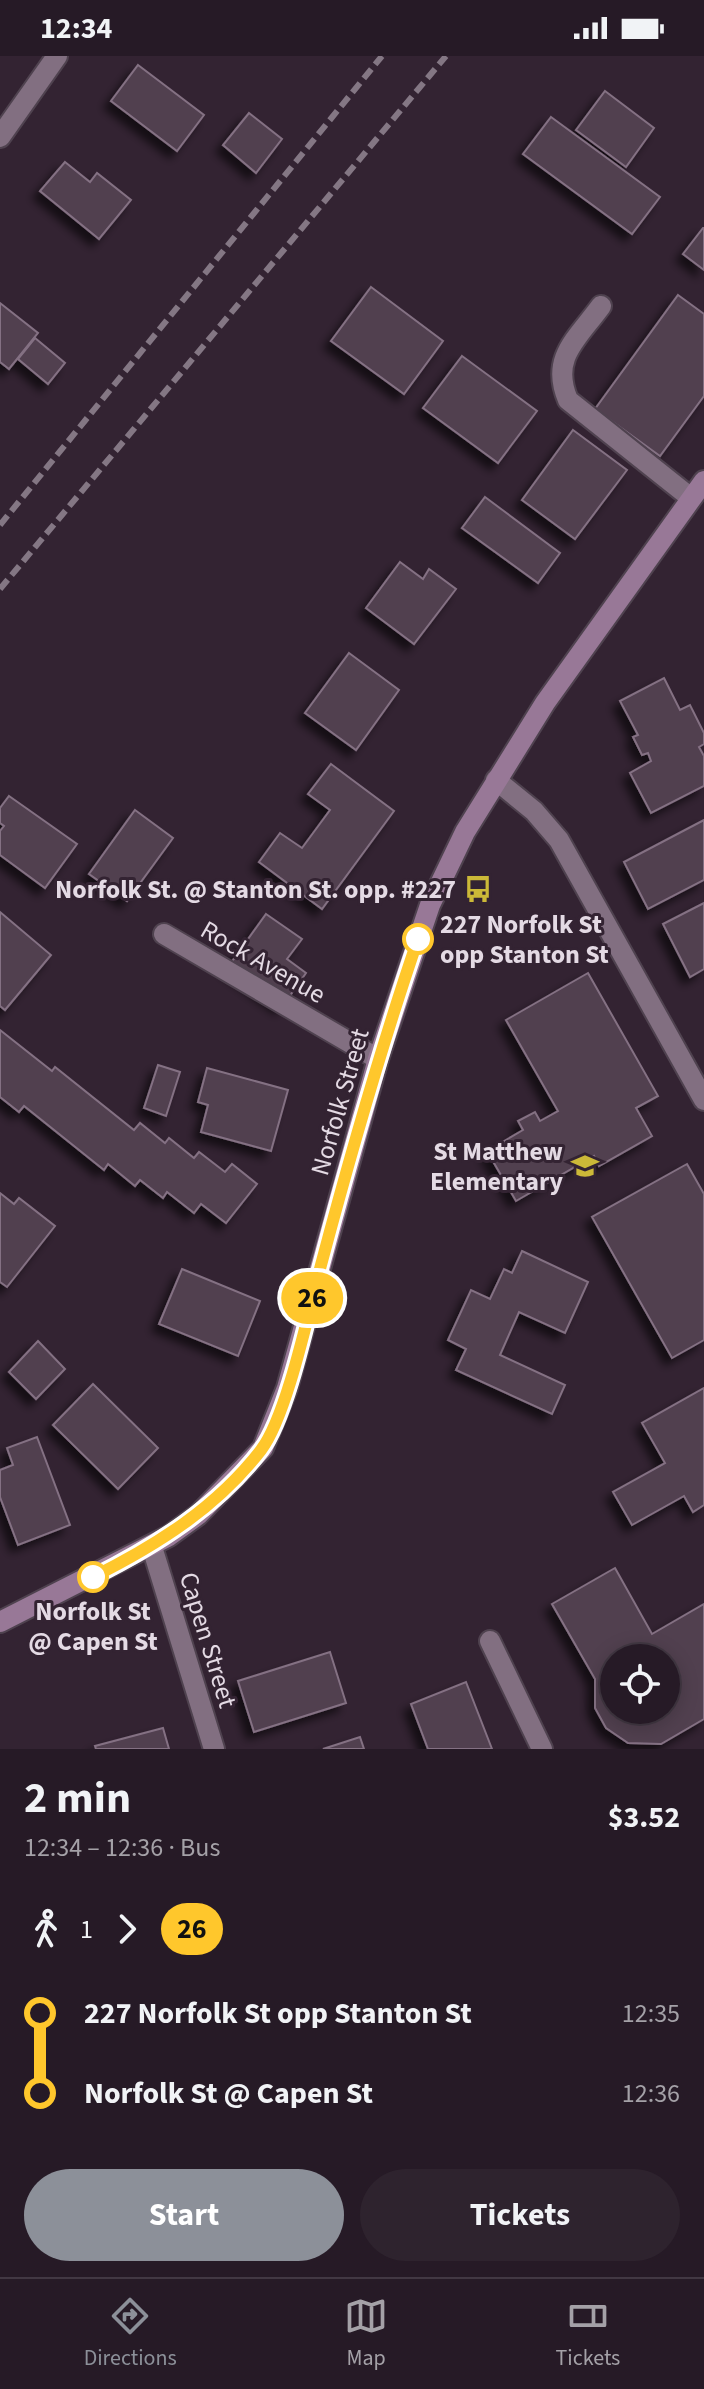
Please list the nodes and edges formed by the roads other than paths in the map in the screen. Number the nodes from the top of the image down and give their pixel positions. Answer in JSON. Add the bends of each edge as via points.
{"nodes":[{"id":1,"x":57,"y":56,"type":"edge"},
{"id":2,"x":0,"y":137,"type":"edge"},
{"id":3,"x":601,"y":306,"type":"dead end"},
{"id":4,"x":704,"y":481,"type":"edge"},
{"id":5,"x":691,"y":498,"type":"junction"},
{"id":6,"x":496,"y":780,"type":"junction"},
{"id":7,"x":164,"y":934,"type":"dead end"},
{"id":8,"x":378,"y":1059,"type":"junction"},
{"id":9,"x":704,"y":1100,"type":"edge"},
{"id":10,"x":152,"y":1547,"type":"junction"},
{"id":11,"x":0,"y":1622,"type":"edge"},
{"id":12,"x":490,"y":1641,"type":"dead end"},
{"id":13,"x":214,"y":1749,"type":"edge"},
{"id":14,"x":542,"y":1749,"type":"edge"}],
"edges":[{"from":1,"to":2,"type":"street"},
{"from":3,"to":5,"type":"street","via":[[564,357],[559,379],[568,400]]},
{"from":4,"to":5,"type":"main road","name":"Norfolk Street"},
{"from":5,"to":6,"type":"main road","name":"Norfolk Street"},
{"from":6,"to":8,"type":"main road","name":"Norfolk Street","via":[[430,905]]},
{"from":6,"to":9,"type":"street","via":[[559,840]]},
{"from":7,"to":8,"type":"street","name":"Rock Avenue"},
{"from":8,"to":10,"type":"main road","name":"Norfolk Street","via":[[287,1388],[263,1448],[198,1515]]},
{"from":10,"to":11,"type":"main road","name":"Norfolk Street"},
{"from":10,"to":13,"type":"street","name":"Capen Street"},
{"from":12,"to":14,"type":"street"}]}
